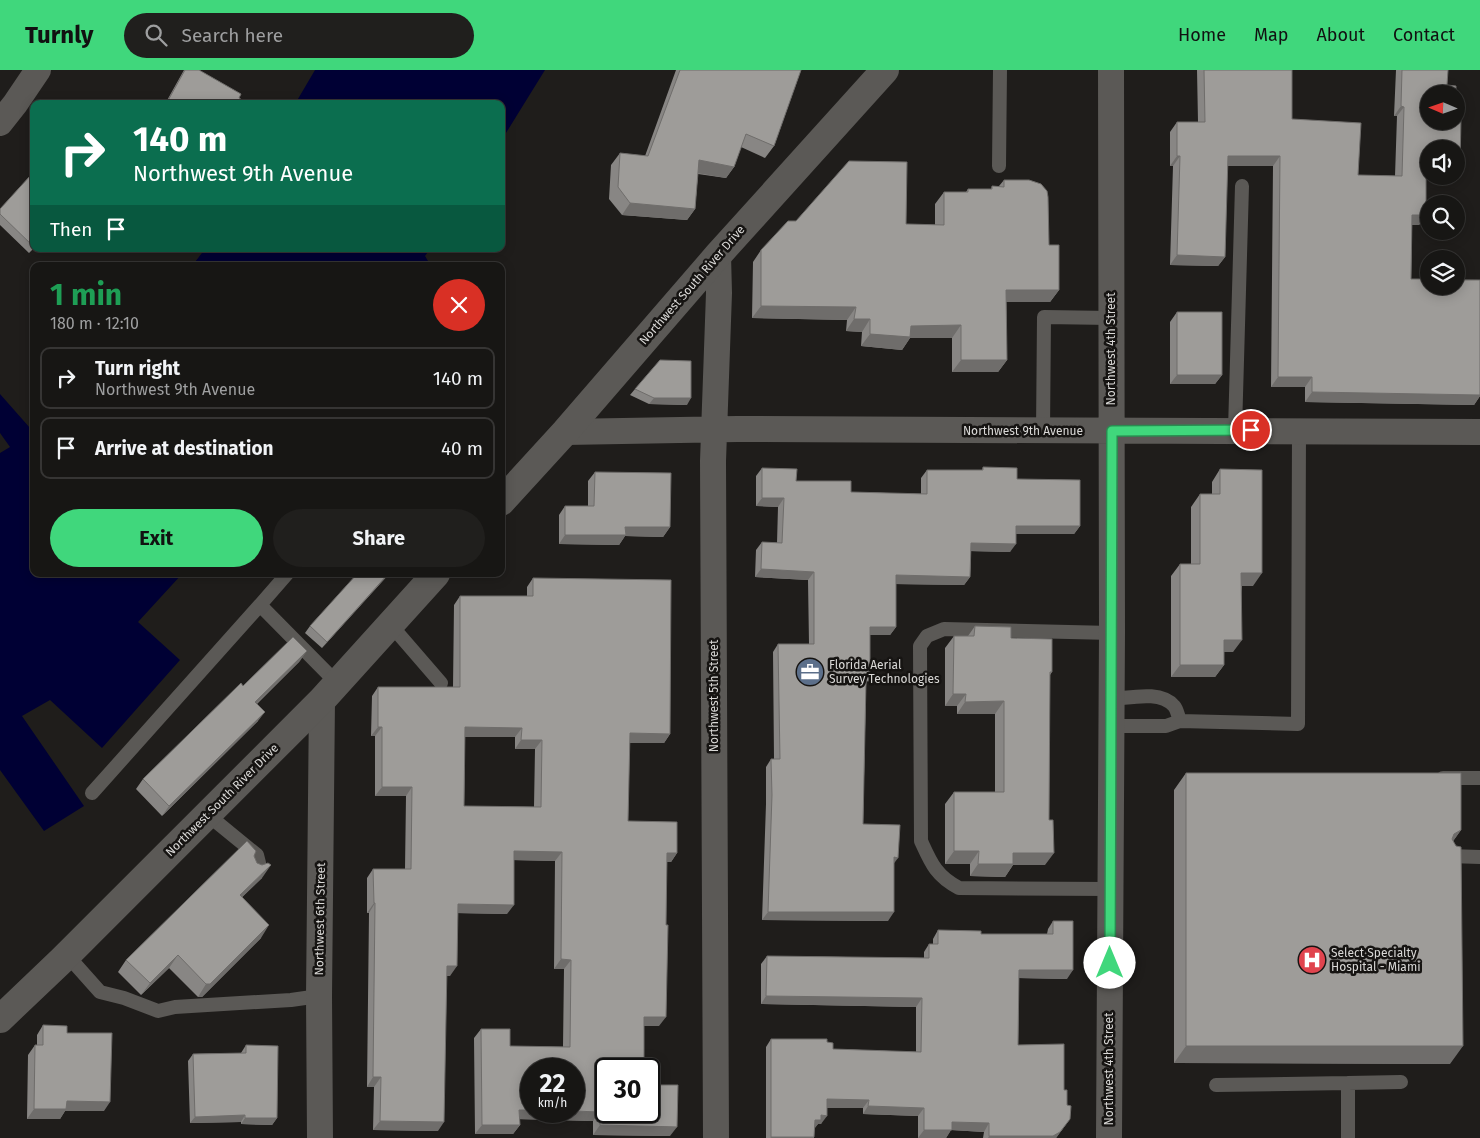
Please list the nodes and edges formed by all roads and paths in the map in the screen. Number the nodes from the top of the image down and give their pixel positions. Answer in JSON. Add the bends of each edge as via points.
{"nodes":[{"id":1,"x":38,"y":70,"type":"edge"},
{"id":2,"x":885,"y":70,"type":"edge"},
{"id":3,"x":1000,"y":70,"type":"edge"},
{"id":4,"x":1111,"y":70,"type":"edge"},
{"id":5,"x":0,"y":122,"type":"edge"},
{"id":6,"x":999,"y":166,"type":"dead end"},
{"id":7,"x":1242,"y":186,"type":"dead end"},
{"id":8,"x":718,"y":255,"type":"junction"},
{"id":9,"x":1111,"y":318,"type":"junction"},
{"id":10,"x":715,"y":429,"type":"junction"},
{"id":11,"x":1235,"y":430,"type":"junction"},
{"id":12,"x":1043,"y":431,"type":"junction"},
{"id":13,"x":1112,"y":431,"type":"junction"},
{"id":14,"x":1299,"y":431,"type":"junction"},
{"id":15,"x":565,"y":432,"type":"junction"},
{"id":16,"x":1480,"y":432,"type":"edge"},
{"id":17,"x":505,"y":498,"type":"edge"},
{"id":18,"x":284,"y":577,"type":"edge"},
{"id":19,"x":433,"y":577,"type":"edge"},
{"id":20,"x":260,"y":605,"type":"junction"},
{"id":21,"x":390,"y":624,"type":"junction"},
{"id":22,"x":1112,"y":633,"type":"junction"},
{"id":23,"x":441,"y":683,"type":"dead end"},
{"id":24,"x":330,"y":692,"type":"junction"},
{"id":25,"x":1112,"y":699,"type":"junction"},
{"id":26,"x":1180,"y":721,"type":"junction"},
{"id":27,"x":1111,"y":726,"type":"junction"},
{"id":28,"x":1430,"y":778,"type":"edge"},
{"id":29,"x":1480,"y":778,"type":"edge"},
{"id":30,"x":92,"y":793,"type":"dead end"},
{"id":31,"x":208,"y":814,"type":"junction"},
{"id":32,"x":1449,"y":856,"type":"edge"},
{"id":33,"x":1480,"y":857,"type":"edge"},
{"id":34,"x":254,"y":869,"type":"edge"},
{"id":35,"x":1110,"y":889,"type":"junction"},
{"id":36,"x":66,"y":955,"type":"junction"},
{"id":37,"x":319,"y":996,"type":"junction"},
{"id":38,"x":0,"y":1019,"type":"edge"},
{"id":39,"x":1401,"y":1082,"type":"dead end"},
{"id":40,"x":1348,"y":1083,"type":"junction"},
{"id":41,"x":1216,"y":1085,"type":"dead end"},
{"id":42,"x":320,"y":1138,"type":"edge"},
{"id":43,"x":716,"y":1138,"type":"edge"},
{"id":44,"x":1109,"y":1138,"type":"edge"},
{"id":45,"x":1348,"y":1138,"type":"edge"}],
"edges":[{"from":1,"to":5,"type":"street"},
{"from":2,"to":8,"type":"main road","name":"Northwest South River Drive"},
{"from":3,"to":6,"type":"lane"},
{"from":4,"to":9,"type":"street","name":"Northwest 4th Street"},
{"from":7,"to":11,"type":"lane"},
{"from":8,"to":10,"type":"street","name":"Northwest 5th Street"},
{"from":8,"to":15,"type":"main road","name":"Northwest South River Drive"},
{"from":9,"to":12,"type":"lane","via":[[1044,317]]},
{"from":9,"to":13,"type":"street","name":"Northwest 4th Street"},
{"from":10,"to":12,"type":"street","name":"Northwest 9th Avenue"},
{"from":10,"to":15,"type":"street","name":"Northwest 9th Avenue"},
{"from":10,"to":43,"type":"street","name":"Northwest 5th Street"},
{"from":11,"to":13,"type":"street","name":"Northwest 9th Avenue"},
{"from":11,"to":14,"type":"street","name":"Northwest 9th Avenue"},
{"from":12,"to":13,"type":"street","name":"Northwest 9th Avenue"},
{"from":13,"to":22,"type":"street","name":"Northwest 4th Street"},
{"from":14,"to":16,"type":"street","name":"Northwest 9th Avenue"},
{"from":14,"to":26,"type":"lane","via":[[1298,724]]},
{"from":15,"to":17,"type":"main road","name":"Northwest South River Drive"},
{"from":18,"to":20,"type":"lane"},
{"from":19,"to":21,"type":"main road","name":"Northwest South River Drive"},
{"from":20,"to":24,"type":"lane"},
{"from":20,"to":30,"type":"lane"},
{"from":21,"to":23,"type":"lane"},
{"from":21,"to":24,"type":"main road","name":"Northwest South River Drive"},
{"from":22,"to":25,"type":"street","name":"Northwest 4th Street"},
{"from":22,"to":35,"type":"lane","via":[[944,629],[927,636],[920,646],[921,840],[934,870],[959,888]]},
{"from":24,"to":31,"type":"main road","name":"Northwest South River Drive"},
{"from":24,"to":37,"type":"street","name":"Northwest 6th Street"},
{"from":25,"to":26,"type":"lane","via":[[1153,696],[1163,699],[1174,706]]},
{"from":25,"to":27,"type":"street","name":"Northwest 4th Street"},
{"from":26,"to":27,"type":"lane","via":[[1166,726]]},
{"from":27,"to":35,"type":"street","name":"Northwest 4th Street"},
{"from":28,"to":29,"type":"lane"},
{"from":31,"to":34,"type":"lane","via":[[257,855],[259,863]]},
{"from":31,"to":36,"type":"main road","name":"Northwest South River Drive"},
{"from":32,"to":33,"type":"lane"},
{"from":35,"to":44,"type":"street","name":"Northwest 4th Street"},
{"from":36,"to":37,"type":"lane","via":[[100,992],[129,994],[158,1011]]},
{"from":36,"to":38,"type":"main road","name":"Northwest South River Drive"},
{"from":37,"to":42,"type":"street","name":"Northwest 6th Street"},
{"from":39,"to":40,"type":"lane"},
{"from":40,"to":41,"type":"lane"},
{"from":40,"to":45,"type":"lane"}]}
